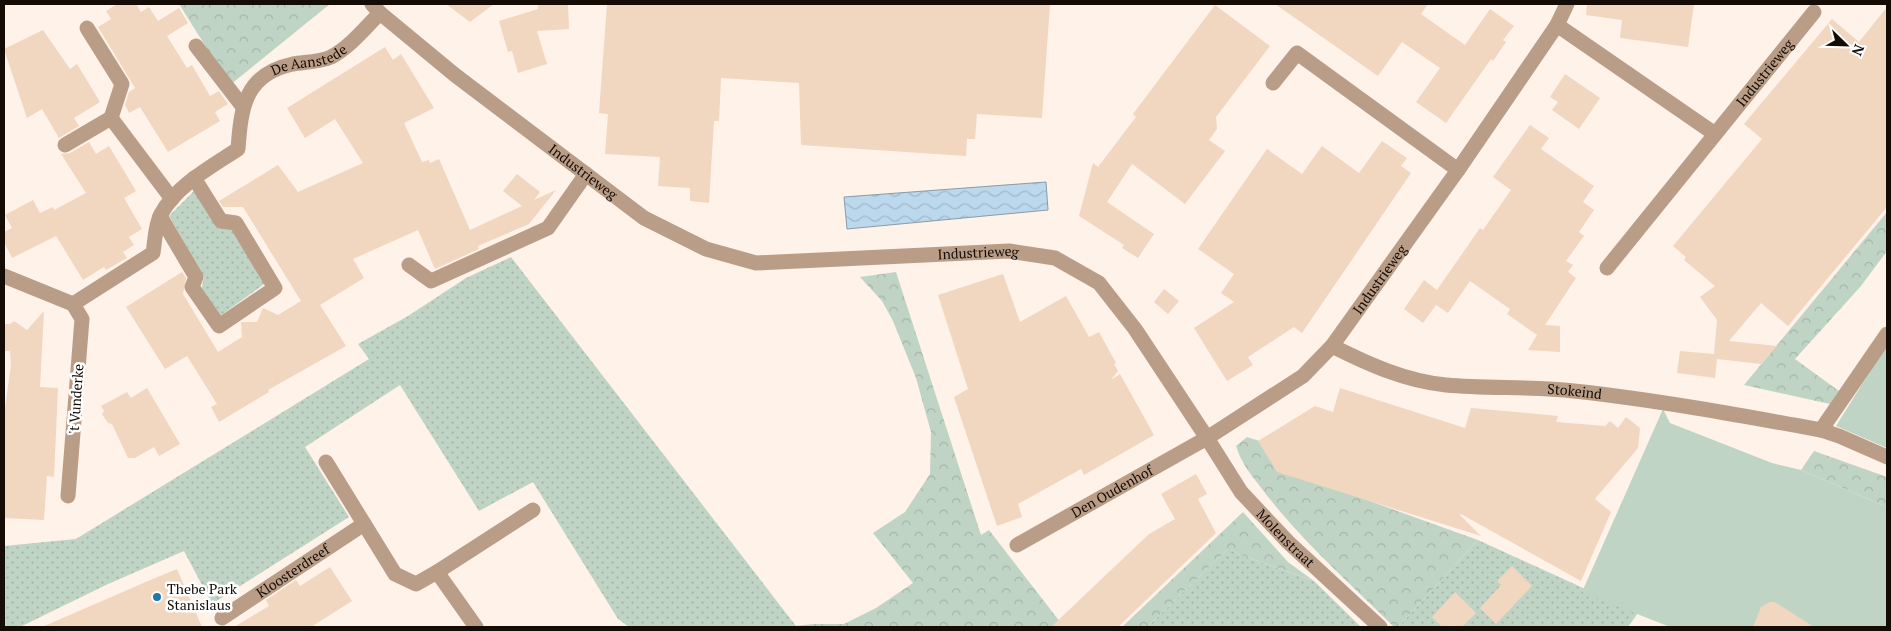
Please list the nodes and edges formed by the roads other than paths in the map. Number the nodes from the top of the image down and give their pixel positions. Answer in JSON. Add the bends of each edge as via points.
{"nodes":[{"id":1,"x":1567,"y":4,"type":"edge"},
{"id":2,"x":376,"y":9,"type":"edge"},
{"id":3,"x":1814,"y":12,"type":"dead end"},
{"id":4,"x":1557,"y":25,"type":"junction"},
{"id":5,"x":87,"y":28,"type":"dead end"},
{"id":6,"x":196,"y":46,"type":"dead end"},
{"id":7,"x":1273,"y":84,"type":"dead end"},
{"id":8,"x":243,"y":107,"type":"junction"},
{"id":9,"x":111,"y":118,"type":"junction"},
{"id":10,"x":1715,"y":134,"type":"junction"},
{"id":11,"x":65,"y":144,"type":"dead end"},
{"id":12,"x":1458,"y":170,"type":"junction"},
{"id":13,"x":586,"y":174,"type":"junction"},
{"id":14,"x":194,"y":178,"type":"junction"},
{"id":15,"x":172,"y":199,"type":"junction"},
{"id":16,"x":160,"y":216,"type":"junction"},
{"id":17,"x":409,"y":265,"type":"dead end"},
{"id":18,"x":1607,"y":268,"type":"dead end"},
{"id":19,"x":4,"y":276,"type":"edge"},
{"id":20,"x":73,"y":304,"type":"junction"},
{"id":21,"x":1887,"y":334,"type":"edge"},
{"id":22,"x":1332,"y":346,"type":"junction"},
{"id":23,"x":1821,"y":430,"type":"junction"},
{"id":24,"x":1207,"y":438,"type":"junction"},
{"id":25,"x":1887,"y":457,"type":"edge"},
{"id":26,"x":326,"y":462,"type":"dead end"},
{"id":27,"x":68,"y":496,"type":"dead end"},
{"id":28,"x":533,"y":510,"type":"dead end"},
{"id":29,"x":364,"y":524,"type":"junction"},
{"id":30,"x":1017,"y":545,"type":"dead end"},
{"id":31,"x":437,"y":572,"type":"junction"},
{"id":32,"x":222,"y":618,"type":"dead end"},
{"id":33,"x":476,"y":627,"type":"edge"},
{"id":34,"x":1380,"y":627,"type":"edge"}],
"edges":[{"from":1,"to":4,"type":"street","name":"Industrieweg"},
{"from":2,"to":8,"type":"street","name":"De Aanstede","via":[[348,45],[330,58],[277,68],[260,78],[249,91]]},
{"from":2,"to":13,"type":"street","name":"Industrieweg","via":[[455,75]]},
{"from":3,"to":10,"type":"street","name":"Industrieweg"},
{"from":4,"to":10,"type":"street"},
{"from":4,"to":12,"type":"street","name":"Industrieweg"},
{"from":5,"to":9,"type":"street","via":[[122,84]]},
{"from":6,"to":8,"type":"street"},
{"from":7,"to":12,"type":"street","via":[[1297,54]]},
{"from":8,"to":14,"type":"street","name":"De Aanstede","via":[[238,149]]},
{"from":9,"to":11,"type":"street"},
{"from":9,"to":15,"type":"street"},
{"from":10,"to":18,"type":"street","name":"Industrieweg"},
{"from":12,"to":22,"type":"street","name":"Industrieweg"},
{"from":13,"to":17,"type":"street","via":[[548,228],[431,281]]},
{"from":13,"to":24,"type":"street","name":"Industrieweg","via":[[644,218],[706,249],[756,263],[1009,251],[1055,258],[1099,283],[1135,329]]},
{"from":14,"to":15,"type":"street","name":"De Aanstede"},
{"from":14,"to":16,"type":"street","via":[[222,221],[236,223],[275,288],[219,326],[192,287],[196,277]]},
{"from":15,"to":16,"type":"street","name":"De Aanstede"},
{"from":16,"to":20,"type":"street","via":[[153,253]]},
{"from":19,"to":20,"type":"street"},
{"from":20,"to":27,"type":"street","name":"'t Vunderke","via":[[82,320]]},
{"from":21,"to":23,"type":"street"},
{"from":22,"to":23,"type":"street","name":"Stokeind","via":[[1408,378],[1445,385],[1571,390],[1668,402]]},
{"from":22,"to":24,"type":"street","name":"Industrieweg","via":[[1303,376]]},
{"from":23,"to":25,"type":"street","name":"Stokeind"},
{"from":24,"to":30,"type":"street","name":"Den Oudenhof"},
{"from":24,"to":34,"type":"street","name":"Molenstraat","via":[[1241,492],[1288,542]]},
{"from":26,"to":29,"type":"street"},
{"from":28,"to":31,"type":"street"},
{"from":29,"to":31,"type":"street","via":[[395,574],[416,584]]},
{"from":29,"to":32,"type":"street","name":"Kloosterdreef"},
{"from":31,"to":33,"type":"street"}]}
